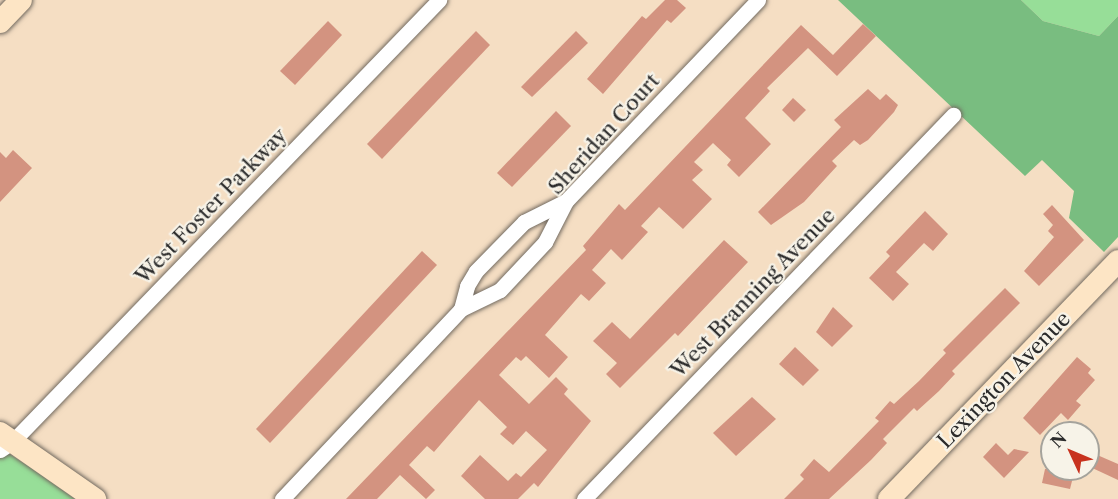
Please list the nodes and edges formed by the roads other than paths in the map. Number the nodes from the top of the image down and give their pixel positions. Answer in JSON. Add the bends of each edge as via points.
{"nodes":[{"id":1,"x":21,"y":0,"type":"edge"},
{"id":2,"x":439,"y":0,"type":"edge"},
{"id":3,"x":758,"y":0,"type":"edge"},
{"id":4,"x":0,"y":22,"type":"edge"},
{"id":5,"x":953,"y":115,"type":"dead end"},
{"id":6,"x":566,"y":201,"type":"junction"},
{"id":7,"x":1118,"y":261,"type":"edge"},
{"id":8,"x":462,"y":309,"type":"junction"},
{"id":9,"x":4,"y":442,"type":"edge"},
{"id":10,"x":95,"y":499,"type":"edge"},
{"id":11,"x":282,"y":499,"type":"edge"},
{"id":12,"x":584,"y":499,"type":"edge"},
{"id":13,"x":890,"y":499,"type":"edge"}],
"edges":[{"from":1,"to":4,"type":"street"},
{"from":2,"to":9,"type":"street","name":"West Foster Parkway"},
{"from":3,"to":6,"type":"street","name":"Sheridan Court"},
{"from":5,"to":12,"type":"street","name":"West Branning Avenue"},
{"from":6,"to":8,"type":"street","name":"Sheridan Court","via":[[545,242],[500,290]]},
{"from":6,"to":8,"type":"street","via":[[524,222],[476,271],[467,286]]},
{"from":7,"to":13,"type":"street","name":"Lexington Avenue"},
{"from":8,"to":11,"type":"street","name":"Sheridan Court"},
{"from":9,"to":10,"type":"street"}]}
